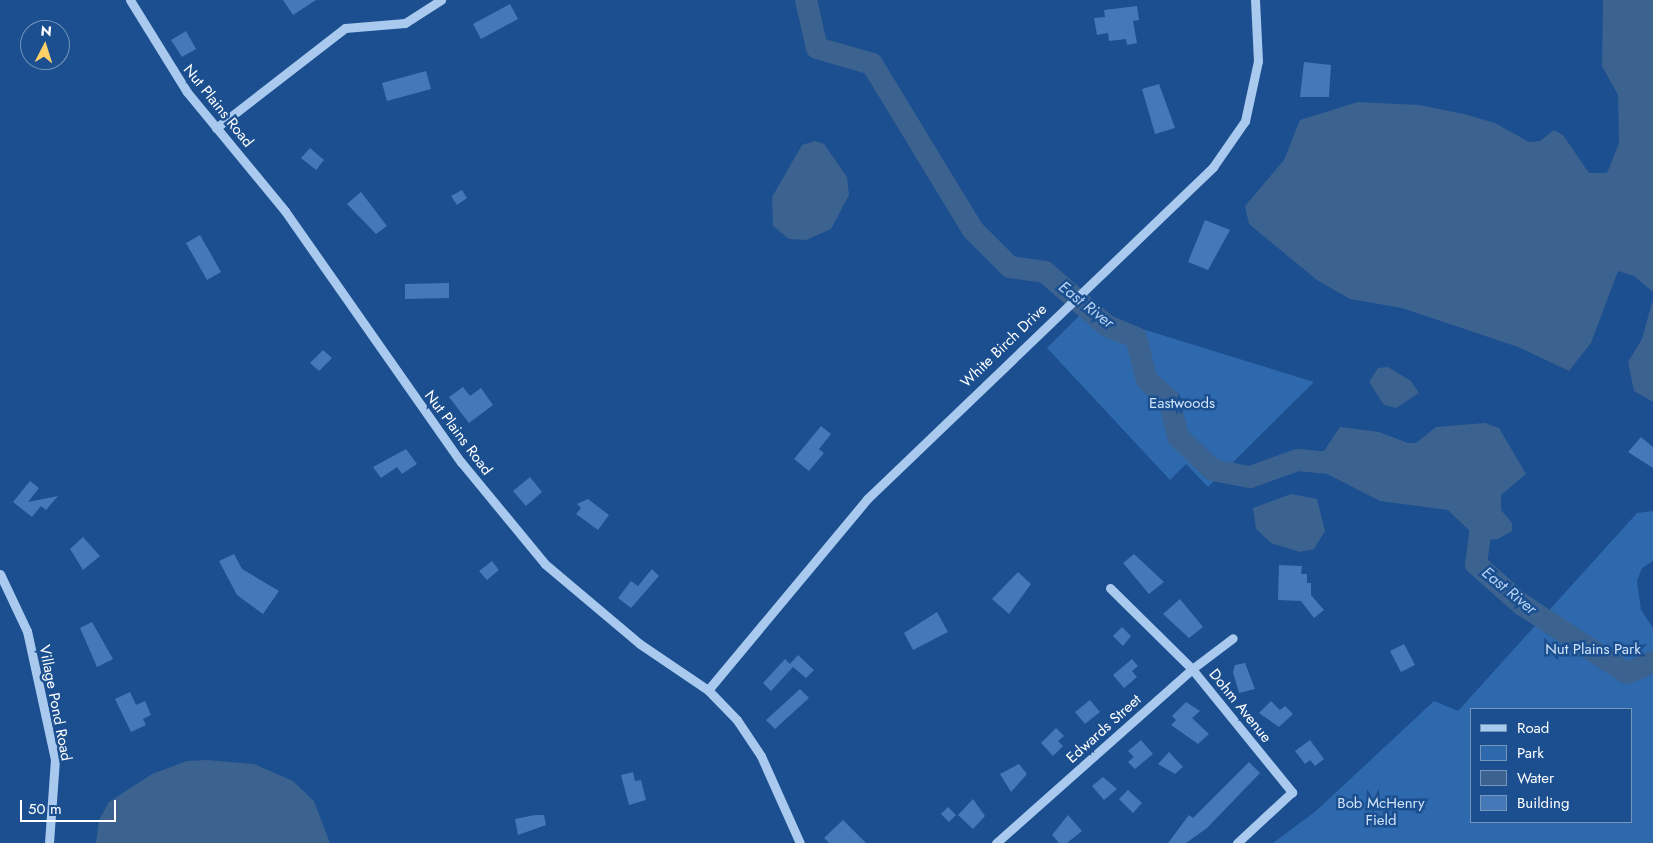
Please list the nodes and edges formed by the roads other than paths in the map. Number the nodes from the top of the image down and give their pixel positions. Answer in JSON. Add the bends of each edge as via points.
{"nodes":[{"id":1,"x":130,"y":0,"type":"edge"},
{"id":2,"x":441,"y":0,"type":"edge"},
{"id":3,"x":1255,"y":0,"type":"edge"},
{"id":4,"x":216,"y":128,"type":"junction"},
{"id":5,"x":0,"y":574,"type":"edge"},
{"id":6,"x":1110,"y":588,"type":"dead end"},
{"id":7,"x":1234,"y":638,"type":"dead end"},
{"id":8,"x":1192,"y":669,"type":"junction"},
{"id":9,"x":708,"y":690,"type":"junction"},
{"id":10,"x":49,"y":843,"type":"edge"},
{"id":11,"x":800,"y":843,"type":"edge"},
{"id":12,"x":996,"y":843,"type":"edge"},
{"id":13,"x":1237,"y":843,"type":"edge"}],
"edges":[{"from":1,"to":4,"type":"street","name":"Nut Plains Road","via":[[161,55]]},
{"from":2,"to":4,"type":"street","via":[[405,23],[345,28]]},
{"from":3,"to":9,"type":"street","name":"White Birch Drive","via":[[1258,62],[1244,121],[1213,166],[1058,313],[828,541]]},
{"from":4,"to":9,"type":"street","name":"Nut Plains Road","via":[[285,210],[462,462],[545,564],[640,644]]},
{"from":5,"to":10,"type":"street","name":"Village Pond Road","via":[[27,631],[55,759]]},
{"from":6,"to":8,"type":"street","name":"Dohm Avenue"},
{"from":7,"to":8,"type":"street","name":"Edwards Street"},
{"from":8,"to":12,"type":"street","name":"Edwards Street"},
{"from":8,"to":13,"type":"street","name":"Dohm Avenue","via":[[1292,792]]},
{"from":9,"to":11,"type":"street","name":"Nut Plains Road","via":[[737,720],[762,756]]}]}
